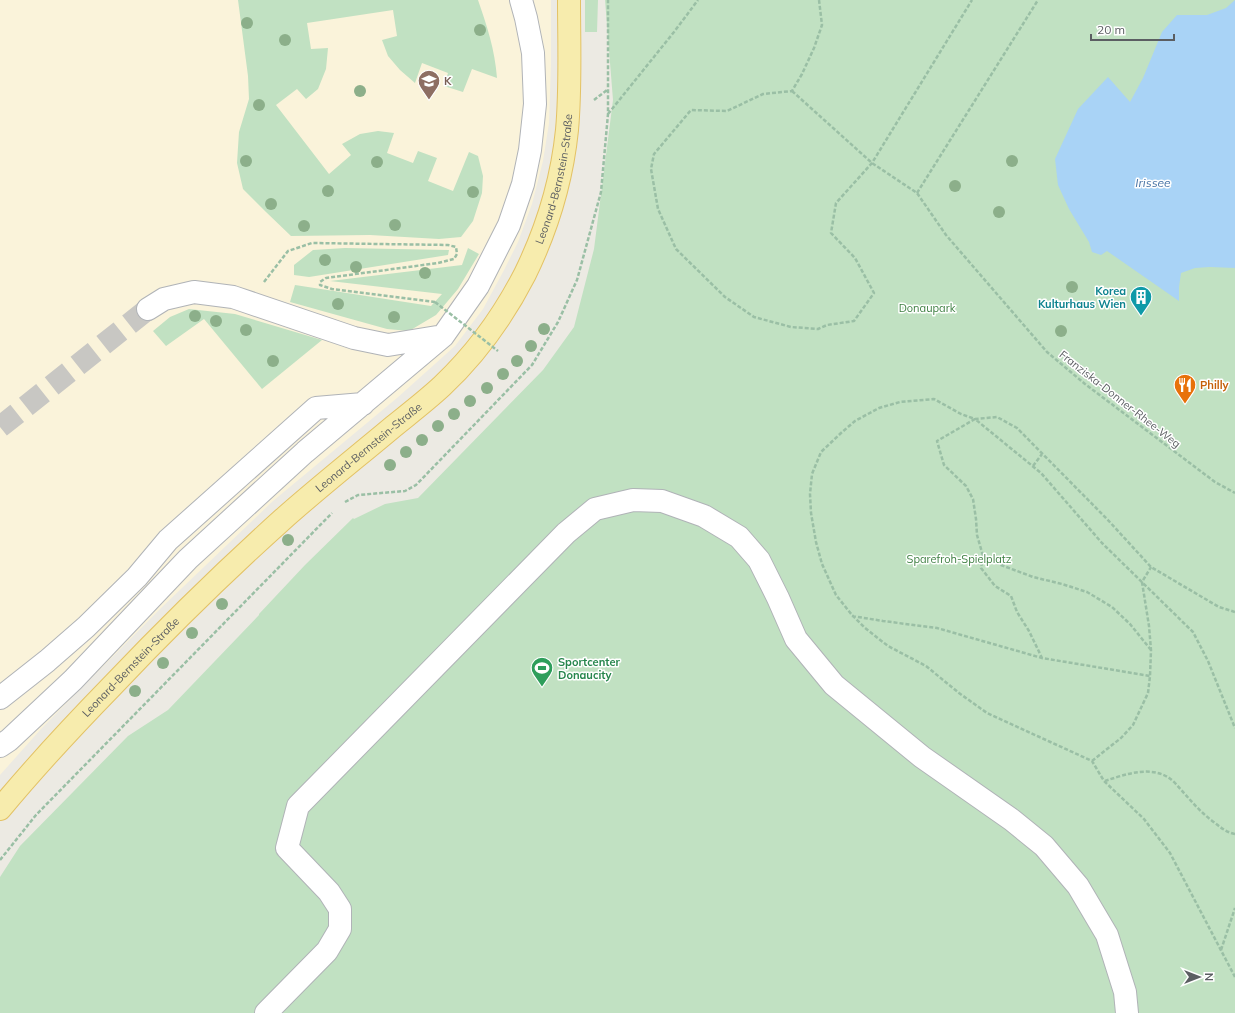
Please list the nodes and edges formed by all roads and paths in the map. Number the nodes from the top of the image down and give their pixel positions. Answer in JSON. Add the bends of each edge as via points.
{"nodes":[{"id":1,"x":521,"y":0,"type":"edge"},
{"id":2,"x":569,"y":0,"type":"edge"},
{"id":3,"x":698,"y":0,"type":"edge"},
{"id":4,"x":818,"y":0,"type":"edge"},
{"id":5,"x":972,"y":0,"type":"edge"},
{"id":6,"x":1038,"y":0,"type":"edge"},
{"id":7,"x":792,"y":91,"type":"junction"},
{"id":8,"x":608,"y":114,"type":"dead end"},
{"id":9,"x":872,"y":163,"type":"junction"},
{"id":10,"x":917,"y":193,"type":"junction"},
{"id":11,"x":248,"y":302,"type":"junction"},
{"id":12,"x":148,"y":309,"type":"tunnel mouth"},
{"id":13,"x":443,"y":336,"type":"junction"},
{"id":14,"x":498,"y":351,"type":"dead end"},
{"id":15,"x":363,"y":404,"type":"junction"},
{"id":16,"x":975,"y":419,"type":"junction"},
{"id":17,"x":1042,"y":454,"type":"junction"},
{"id":18,"x":1033,"y":466,"type":"junction"},
{"id":19,"x":1235,"y":492,"type":"edge"},
{"id":20,"x":983,"y":556,"type":"junction"},
{"id":21,"x":1151,"y":567,"type":"junction"},
{"id":22,"x":1142,"y":582,"type":"junction"},
{"id":23,"x":1235,"y":612,"type":"edge"},
{"id":24,"x":852,"y":616,"type":"junction"},
{"id":25,"x":1151,"y":650,"type":"junction"},
{"id":26,"x":1042,"y":658,"type":"junction"},
{"id":27,"x":1150,"y":676,"type":"junction"},
{"id":28,"x":0,"y":698,"type":"edge"},
{"id":29,"x":1235,"y":728,"type":"edge"},
{"id":30,"x":0,"y":746,"type":"edge"},
{"id":31,"x":1092,"y":762,"type":"junction"},
{"id":32,"x":1104,"y":781,"type":"junction"},
{"id":33,"x":0,"y":809,"type":"edge"},
{"id":34,"x":1235,"y":834,"type":"edge"},
{"id":35,"x":1235,"y":908,"type":"edge"},
{"id":36,"x":1221,"y":950,"type":"junction"},
{"id":37,"x":1235,"y":977,"type":"edge"},
{"id":38,"x":266,"y":1013,"type":"edge"},
{"id":39,"x":1127,"y":1013,"type":"edge"}],
"edges":[{"from":1,"to":13,"type":"lane","via":[[533,53],[534,104],[530,150],[509,225],[478,286]]},
{"from":2,"to":33,"type":"main road","name":"Leonard-Bernstein-Straße","via":[[569,92],[567,130],[560,173],[536,250],[497,322],[442,386],[297,507],[206,590],[87,712]]},
{"from":3,"to":8,"type":"path"},
{"from":4,"to":7,"type":"path","via":[[822,25],[814,48]]},
{"from":5,"to":9,"type":"path"},
{"from":6,"to":10,"type":"path"},
{"from":7,"to":9,"type":"path"},
{"from":7,"to":9,"type":"path","via":[[763,94],[727,111],[691,110],[654,154],[651,169],[658,209],[676,249],[725,297],[754,317],[791,327],[818,329],[854,321],[874,293],[855,258],[831,233],[836,203]]},
{"from":9,"to":10,"type":"path"},
{"from":10,"to":19,"type":"path","name":"Franziska-Donner-Rhee-Weg","via":[[946,235],[1047,352],[1085,384],[1215,482]]},
{"from":11,"to":12,"type":"lane","via":[[233,297],[194,292],[164,299]]},
{"from":11,"to":13,"type":"lane","via":[[354,338],[388,345]]},
{"from":11,"to":14,"type":"path","bridge":true,"via":[[288,251],[312,243],[448,245],[456,247],[457,254],[454,259],[326,278],[320,285],[332,290],[435,302]]},
{"from":13,"to":15,"type":"lane"},
{"from":15,"to":28,"type":"lane","via":[[316,408],[168,540],[137,576],[86,627]]},
{"from":15,"to":30,"type":"lane","via":[[305,452],[188,559],[73,680]]},
{"from":16,"to":17,"type":"path","via":[[997,417],[1018,428]]},
{"from":16,"to":18,"type":"path"},
{"from":16,"to":20,"type":"path","via":[[937,441],[944,465],[966,486],[972,499]]},
{"from":16,"to":24,"type":"path","via":[[934,399],[900,402],[879,408],[855,421],[821,452],[812,474],[810,494],[816,542],[822,564],[836,595]]},
{"from":17,"to":18,"type":"path"},
{"from":17,"to":21,"type":"path"},
{"from":18,"to":22,"type":"path","via":[[1102,543]]},
{"from":20,"to":25,"type":"path","via":[[1033,578],[1087,592],[1112,606]]},
{"from":20,"to":26,"type":"path","via":[[981,568],[995,586],[1011,596],[1016,612]]},
{"from":21,"to":22,"type":"path"},
{"from":21,"to":23,"type":"path","via":[[1219,606]]},
{"from":22,"to":25,"type":"path"},
{"from":22,"to":29,"type":"path","via":[[1193,632],[1208,661]]},
{"from":24,"to":26,"type":"path","via":[[937,628]]},
{"from":24,"to":31,"type":"path","via":[[888,646],[926,666],[987,713]]},
{"from":25,"to":27,"type":"path"},
{"from":26,"to":27,"type":"path"},
{"from":27,"to":31,"type":"path","via":[[1148,693],[1133,725]]},
{"from":31,"to":32,"type":"path"},
{"from":32,"to":34,"type":"path","via":[[1129,773],[1160,773],[1174,781],[1185,796],[1208,818],[1228,833]]},
{"from":32,"to":36,"type":"path","via":[[1144,819],[1170,853]]},
{"from":35,"to":36,"type":"path"},
{"from":36,"to":37,"type":"path"},
{"from":38,"to":39,"type":"lane","via":[[327,951],[340,929],[340,909],[329,892],[287,848],[298,806],[566,533],[595,509],[633,500],[662,501],[704,516],[739,537],[759,560],[796,639],[834,685],[922,757],[1012,820],[1044,846],[1078,886],[1107,935],[1125,992]]}]}
